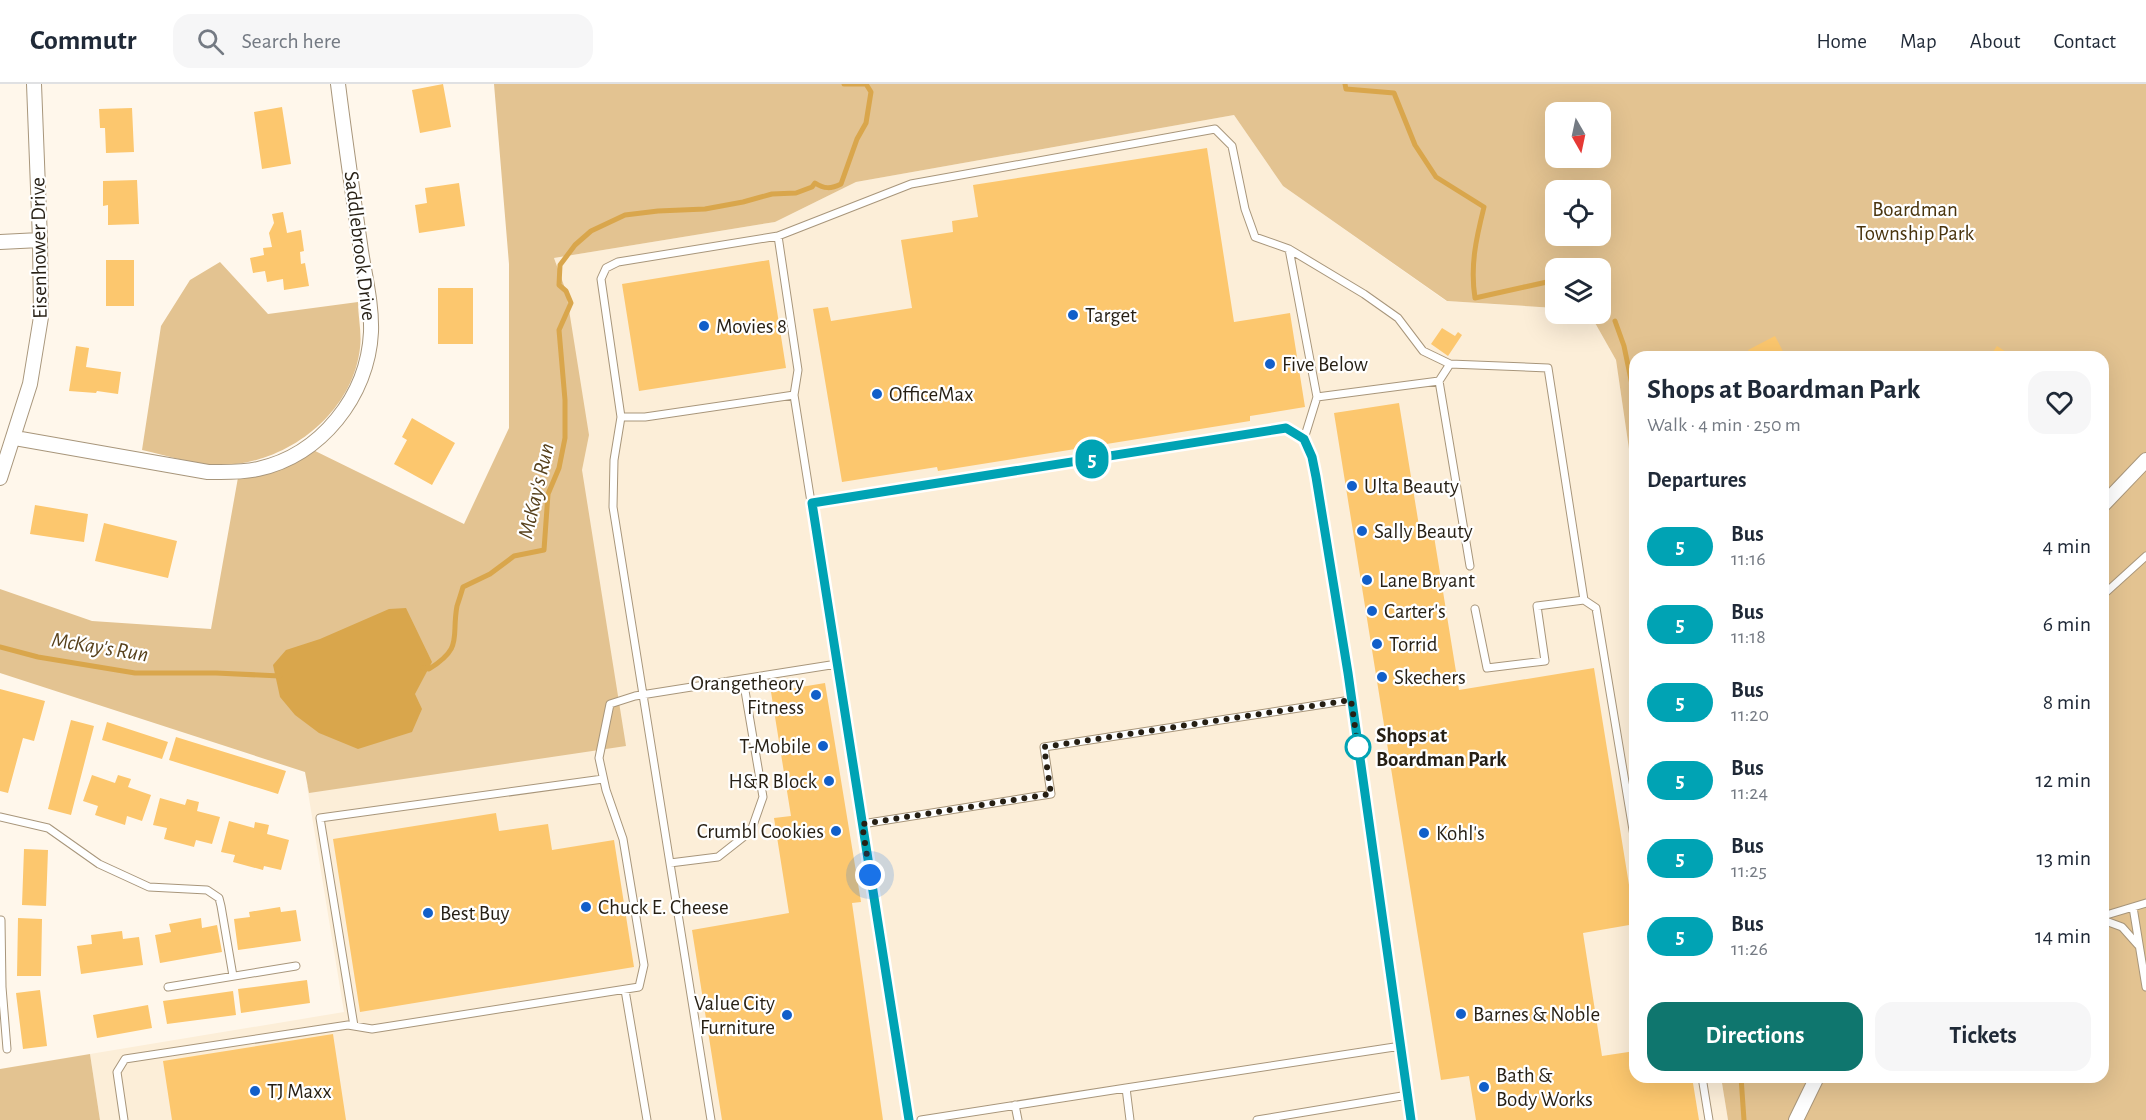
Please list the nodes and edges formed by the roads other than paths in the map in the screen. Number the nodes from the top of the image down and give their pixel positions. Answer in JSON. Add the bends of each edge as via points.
{"nodes":[{"id":1,"x":34,"y":84,"type":"edge"},
{"id":2,"x":338,"y":84,"type":"edge"},
{"id":3,"x":778,"y":236,"type":"junction"},
{"id":4,"x":40,"y":240,"type":"junction"},
{"id":5,"x":0,"y":242,"type":"edge"},
{"id":6,"x":1289,"y":249,"type":"junction"},
{"id":7,"x":1450,"y":364,"type":"junction"},
{"id":8,"x":1439,"y":381,"type":"junction"},
{"id":9,"x":794,"y":395,"type":"junction"},
{"id":10,"x":1317,"y":397,"type":"junction"},
{"id":11,"x":621,"y":417,"type":"junction"},
{"id":12,"x":15,"y":438,"type":"junction"},
{"id":13,"x":1304,"y":439,"type":"junction"},
{"id":14,"x":2146,"y":460,"type":"edge"},
{"id":15,"x":0,"y":478,"type":"edge"},
{"id":16,"x":2109,"y":499,"type":"edge"},
{"id":17,"x":812,"y":503,"type":"junction"},
{"id":18,"x":2146,"y":556,"type":"edge"},
{"id":19,"x":1470,"y":566,"type":"dead end"},
{"id":20,"x":2109,"y":590,"type":"edge"},
{"id":21,"x":1584,"y":600,"type":"junction"},
{"id":22,"x":1475,"y":609,"type":"dead end"},
{"id":23,"x":837,"y":664,"type":"junction"},
{"id":24,"x":744,"y":679,"type":"junction"},
{"id":25,"x":642,"y":695,"type":"junction"},
{"id":26,"x":1351,"y":700,"type":"junction"},
{"id":27,"x":603,"y":779,"type":"junction"},
{"id":28,"x":1629,"y":806,"type":"edge"},
{"id":29,"x":0,"y":817,"type":"edge"},
{"id":30,"x":862,"y":824,"type":"junction"},
{"id":31,"x":670,"y":863,"type":"junction"},
{"id":32,"x":2146,"y":903,"type":"edge"},
{"id":33,"x":2133,"y":907,"type":"junction"},
{"id":34,"x":2109,"y":916,"type":"edge"},
{"id":35,"x":1,"y":920,"type":"edge"},
{"id":36,"x":2109,"y":921,"type":"edge"},
{"id":37,"x":2139,"y":947,"type":"junction"},
{"id":38,"x":296,"y":966,"type":"dead end"},
{"id":39,"x":233,"y":976,"type":"junction"},
{"id":40,"x":1,"y":987,"type":"edge"},
{"id":41,"x":168,"y":987,"type":"dead end"},
{"id":42,"x":2146,"y":987,"type":"edge"},
{"id":43,"x":625,"y":990,"type":"junction"},
{"id":44,"x":354,"y":1026,"type":"junction"},
{"id":45,"x":1401,"y":1046,"type":"junction"},
{"id":46,"x":7,"y":1049,"type":"dead end"},
{"id":47,"x":1703,"y":1083,"type":"edge"},
{"id":48,"x":1814,"y":1083,"type":"edge"},
{"id":49,"x":1126,"y":1088,"type":"junction"},
{"id":50,"x":1408,"y":1095,"type":"junction"},
{"id":51,"x":1016,"y":1105,"type":"junction"},
{"id":52,"x":1314,"y":1110,"type":"junction"},
{"id":53,"x":124,"y":1120,"type":"edge"},
{"id":54,"x":647,"y":1120,"type":"edge"},
{"id":55,"x":711,"y":1120,"type":"edge"},
{"id":56,"x":909,"y":1120,"type":"edge"},
{"id":57,"x":921,"y":1120,"type":"edge"},
{"id":58,"x":1018,"y":1120,"type":"edge"},
{"id":59,"x":1130,"y":1120,"type":"edge"},
{"id":60,"x":1257,"y":1120,"type":"edge"},
{"id":61,"x":1316,"y":1120,"type":"edge"},
{"id":62,"x":1411,"y":1120,"type":"edge"},
{"id":63,"x":1709,"y":1120,"type":"edge"},
{"id":64,"x":1796,"y":1120,"type":"edge"}],
"edges":[{"from":1,"to":4,"type":"street","name":"Eisenhower Drive"},
{"from":2,"to":12,"type":"street","name":"Saddlebrook Drive","via":[[370,333],[361,379],[329,429],[285,460],[233,473]]},
{"from":3,"to":6,"type":"lane","via":[[911,184],[1215,129],[1232,146],[1255,237]]},
{"from":3,"to":9,"type":"lane","via":[[798,370]]},
{"from":3,"to":11,"type":"lane","via":[[618,262],[606,268],[601,279]]},
{"from":4,"to":5,"type":"street"},
{"from":4,"to":12,"type":"street","name":"Eisenhower Drive","via":[[39,334]]},
{"from":6,"to":7,"type":"lane","via":[[1398,318],[1423,351]]},
{"from":6,"to":10,"type":"lane"},
{"from":7,"to":8,"type":"lane"},
{"from":7,"to":21,"type":"lane","via":[[1548,368]]},
{"from":8,"to":10,"type":"lane"},
{"from":8,"to":19,"type":"lane"},
{"from":9,"to":11,"type":"lane","via":[[645,417]]},
{"from":9,"to":17,"type":"lane"},
{"from":10,"to":13,"type":"lane"},
{"from":11,"to":25,"type":"lane","via":[[614,460],[613,507]]},
{"from":12,"to":15,"type":"street","name":"Eisenhower Drive"},
{"from":13,"to":17,"type":"lane","via":[[1286,428]]},
{"from":13,"to":26,"type":"lane","via":[[1316,477]]},
{"from":14,"to":16,"type":"street"},
{"from":17,"to":23,"type":"lane"},
{"from":18,"to":20,"type":"lane"},
{"from":21,"to":22,"type":"lane","via":[[1537,606],[1545,661],[1487,668]]},
{"from":21,"to":28,"type":"lane","via":[[1596,608]]},
{"from":23,"to":24,"type":"lane"},
{"from":23,"to":30,"type":"lane"},
{"from":24,"to":25,"type":"lane"},
{"from":24,"to":31,"type":"lane","via":[[763,797],[751,831],[718,856]]},
{"from":25,"to":27,"type":"lane","via":[[610,704],[599,758]]},
{"from":25,"to":31,"type":"lane"},
{"from":26,"to":30,"type":"lane","via":[[1044,747],[1051,794]]},
{"from":26,"to":45,"type":"lane"},
{"from":27,"to":43,"type":"lane","via":[[623,839],[644,965],[639,987]]},
{"from":27,"to":44,"type":"lane","via":[[320,818]]},
{"from":29,"to":39,"type":"lane","via":[[48,828],[99,864],[149,887],[213,893],[221,906]]},
{"from":30,"to":56,"type":"lane"},
{"from":31,"to":55,"type":"lane"},
{"from":32,"to":33,"type":"lane"},
{"from":33,"to":34,"type":"lane"},
{"from":33,"to":37,"type":"lane"},
{"from":35,"to":40,"type":"lane"},
{"from":36,"to":37,"type":"lane","via":[[2122,927]]},
{"from":37,"to":42,"type":"lane"},
{"from":38,"to":39,"type":"lane"},
{"from":39,"to":41,"type":"lane"},
{"from":40,"to":46,"type":"lane"},
{"from":43,"to":44,"type":"lane","via":[[372,1029]]},
{"from":43,"to":54,"type":"lane"},
{"from":44,"to":53,"type":"lane","via":[[124,1059],[117,1072]]},
{"from":45,"to":49,"type":"lane"},
{"from":45,"to":50,"type":"lane"},
{"from":47,"to":63,"type":"lane"},
{"from":48,"to":64,"type":"street"},
{"from":49,"to":51,"type":"lane"},
{"from":49,"to":59,"type":"lane"},
{"from":50,"to":52,"type":"lane"},
{"from":50,"to":62,"type":"lane"},
{"from":51,"to":57,"type":"lane"},
{"from":51,"to":58,"type":"lane"},
{"from":52,"to":60,"type":"lane"},
{"from":52,"to":61,"type":"lane"}]}
